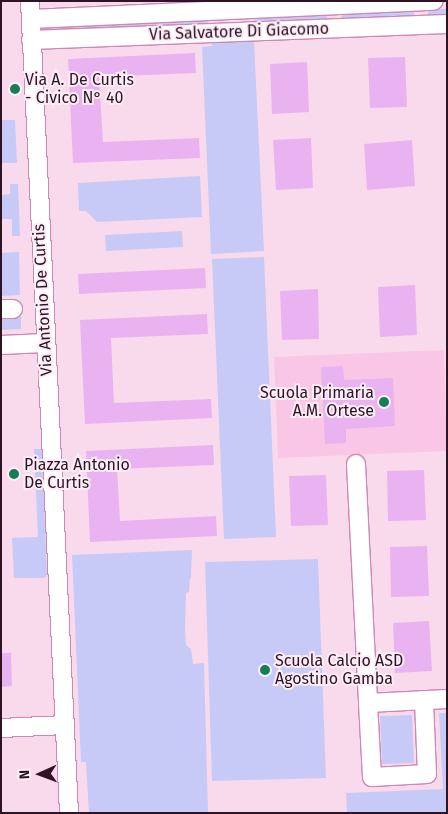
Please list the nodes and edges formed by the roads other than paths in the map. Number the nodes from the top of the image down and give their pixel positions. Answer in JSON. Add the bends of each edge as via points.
{"nodes":[{"id":1,"x":30,"y":1,"type":"edge"},
{"id":2,"x":434,"y":1,"type":"edge"},
{"id":3,"x":421,"y":2,"type":"edge"},
{"id":4,"x":315,"y":4,"type":"edge"},
{"id":5,"x":214,"y":6,"type":"edge"},
{"id":6,"x":334,"y":6,"type":"junction"},
{"id":7,"x":30,"y":19,"type":"junction"},
{"id":8,"x":447,"y":24,"type":"edge"},
{"id":9,"x":423,"y":25,"type":"junction"},
{"id":10,"x":335,"y":29,"type":"junction"},
{"id":11,"x":215,"y":32,"type":"junction"},
{"id":12,"x":31,"y":40,"type":"junction"},
{"id":13,"x":45,"y":343,"type":"junction"},
{"id":14,"x":1,"y":345,"type":"edge"},
{"id":15,"x":356,"y":464,"type":"dead end"},
{"id":16,"x":447,"y":699,"type":"edge"},
{"id":17,"x":424,"y":700,"type":"junction"},
{"id":18,"x":368,"y":703,"type":"junction"},
{"id":19,"x":65,"y":725,"type":"junction"},
{"id":20,"x":1,"y":728,"type":"edge"},
{"id":21,"x":69,"y":813,"type":"edge"}],
"edges":[{"from":1,"to":7,"type":"street","name":"Via Antonio De Curtis"},
{"from":2,"to":3,"type":"street","name":"Via Salvatore Di Giacomo"},
{"from":3,"to":6,"type":"street","name":"Via Salvatore Di Giacomo"},
{"from":3,"to":9,"type":"street"},
{"from":4,"to":5,"type":"street","name":"Via Salvatore Di Giacomo"},
{"from":4,"to":6,"type":"street","name":"Via Salvatore Di Giacomo"},
{"from":5,"to":7,"type":"street","name":"Via Salvatore Di Giacomo"},
{"from":5,"to":11,"type":"street"},
{"from":6,"to":10,"type":"street"},
{"from":7,"to":12,"type":"street","name":"Via Antonio De Curtis"},
{"from":8,"to":9,"type":"street","name":"Via Salvatore Di Giacomo"},
{"from":9,"to":10,"type":"street","name":"Via Salvatore Di Giacomo"},
{"from":10,"to":11,"type":"street","name":"Via Salvatore Di Giacomo"},
{"from":11,"to":12,"type":"street","name":"Via Salvatore Di Giacomo"},
{"from":12,"to":13,"type":"street","name":"Via Antonio De Curtis"},
{"from":13,"to":14,"type":"street"},
{"from":13,"to":19,"type":"street","name":"Via Antonio De Curtis"},
{"from":15,"to":18,"type":"street"},
{"from":16,"to":17,"type":"street"},
{"from":17,"to":18,"type":"street"},
{"from":17,"to":18,"type":"street","via":[[428,774],[372,777]]},
{"from":19,"to":20,"type":"street"},
{"from":19,"to":21,"type":"street","name":"Via Antonio De Curtis"}]}
